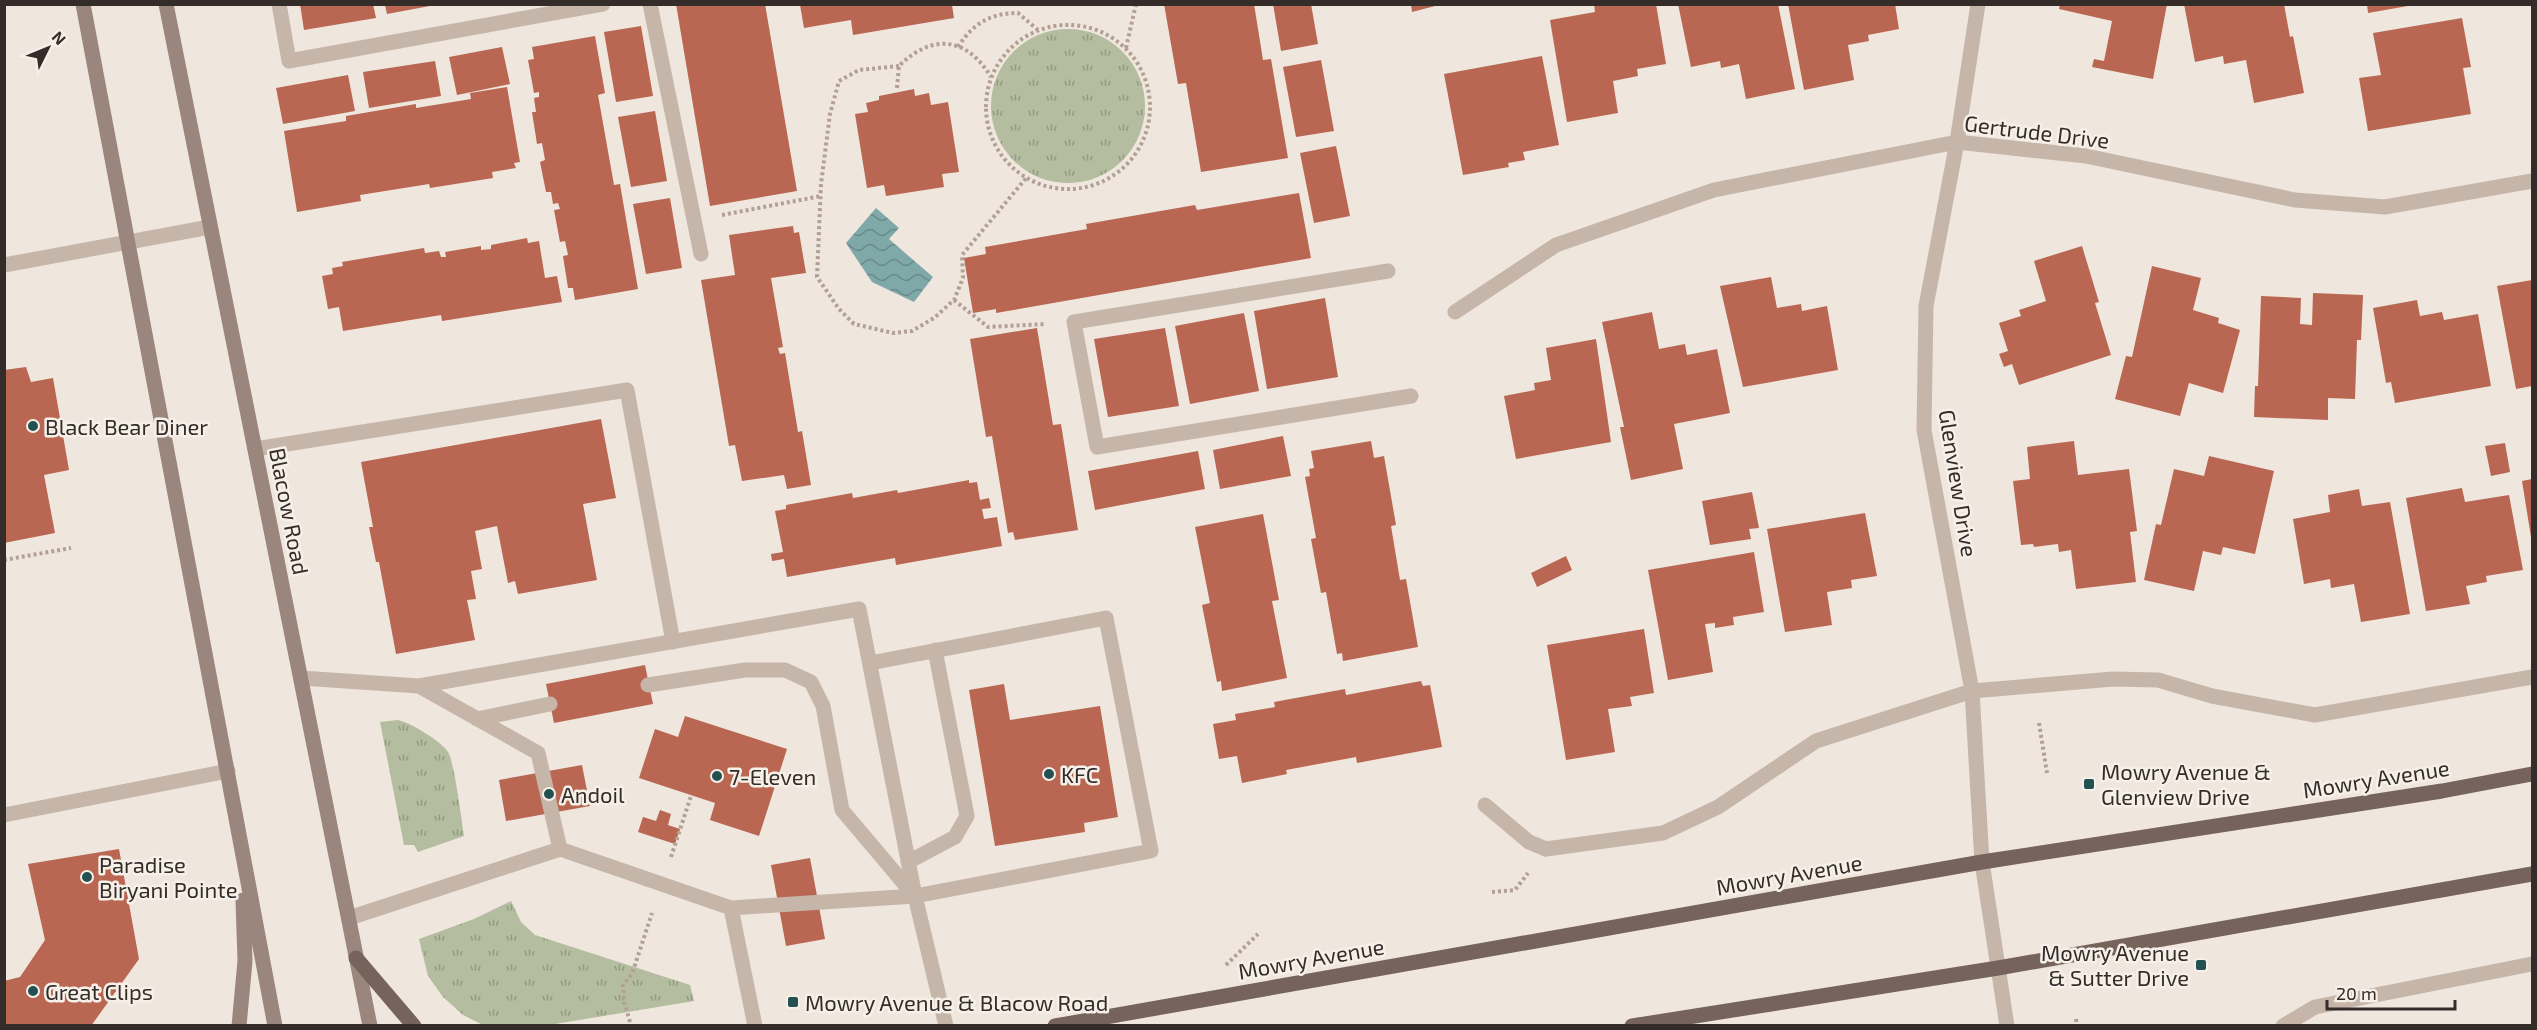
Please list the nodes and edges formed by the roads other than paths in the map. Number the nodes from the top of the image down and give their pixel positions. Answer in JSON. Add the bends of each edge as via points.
{"nodes":[{"id":1,"x":83,"y":4,"type":"edge"},
{"id":2,"x":166,"y":4,"type":"edge"},
{"id":3,"x":279,"y":4,"type":"edge"},
{"id":4,"x":603,"y":4,"type":"edge"},
{"id":5,"x":650,"y":4,"type":"edge"},
{"id":6,"x":1978,"y":4,"type":"edge"},
{"id":7,"x":1957,"y":142,"type":"junction"},
{"id":8,"x":2532,"y":181,"type":"edge"},
{"id":9,"x":210,"y":227,"type":"junction"},
{"id":10,"x":128,"y":243,"type":"junction"},
{"id":11,"x":700,"y":254,"type":"dead end"},
{"id":12,"x":4,"y":265,"type":"edge"},
{"id":13,"x":1388,"y":271,"type":"dead end"},
{"id":14,"x":1455,"y":312,"type":"dead end"},
{"id":15,"x":1411,"y":396,"type":"dead end"},
{"id":16,"x":255,"y":449,"type":"junction"},
{"id":17,"x":673,"y":642,"type":"junction"},
{"id":18,"x":935,"y":650,"type":"junction"},
{"id":19,"x":870,"y":663,"type":"junction"},
{"id":20,"x":2532,"y":677,"type":"edge"},
{"id":21,"x":301,"y":678,"type":"junction"},
{"id":22,"x":648,"y":685,"type":"dead end"},
{"id":23,"x":419,"y":686,"type":"junction"},
{"id":24,"x":1972,"y":691,"type":"junction"},
{"id":25,"x":550,"y":704,"type":"dead end"},
{"id":26,"x":477,"y":719,"type":"junction"},
{"id":27,"x":228,"y":771,"type":"junction"},
{"id":28,"x":2532,"y":774,"type":"edge"},
{"id":29,"x":1485,"y":805,"type":"dead end"},
{"id":30,"x":4,"y":815,"type":"edge"},
{"id":31,"x":560,"y":849,"type":"junction"},
{"id":32,"x":242,"y":855,"type":"junction"},
{"id":33,"x":908,"y":862,"type":"junction"},
{"id":34,"x":1982,"y":862,"type":"junction"},
{"id":35,"x":2532,"y":874,"type":"edge"},
{"id":36,"x":915,"y":896,"type":"junction"},
{"id":37,"x":731,"y":908,"type":"junction"},
{"id":38,"x":349,"y":918,"type":"junction"},
{"id":39,"x":356,"y":958,"type":"junction"},
{"id":40,"x":2532,"y":964,"type":"edge"},
{"id":41,"x":1998,"y":968,"type":"junction"},
{"id":42,"x":239,"y":1026,"type":"edge"},
{"id":43,"x":275,"y":1026,"type":"edge"},
{"id":44,"x":370,"y":1026,"type":"edge"},
{"id":45,"x":414,"y":1026,"type":"edge"},
{"id":46,"x":755,"y":1026,"type":"edge"},
{"id":47,"x":946,"y":1026,"type":"edge"},
{"id":48,"x":1055,"y":1026,"type":"edge"},
{"id":49,"x":1632,"y":1026,"type":"edge"},
{"id":50,"x":2007,"y":1026,"type":"edge"},
{"id":51,"x":2283,"y":1026,"type":"edge"}],
"edges":[{"from":1,"to":10,"type":"main road"},
{"from":2,"to":9,"type":"main road","name":"Blacow Road"},
{"from":3,"to":4,"type":"street","via":[[289,62]]},
{"from":5,"to":11,"type":"street"},
{"from":6,"to":7,"type":"street","name":"Glenview Drive"},
{"from":7,"to":8,"type":"street","name":"Gertrude Drive","via":[[2086,156],[2295,200],[2385,207]]},
{"from":7,"to":14,"type":"street","name":"Gertrude Drive","via":[[1714,190],[1556,245]]},
{"from":7,"to":24,"type":"street","name":"Glenview Drive","via":[[1926,306],[1924,430]]},
{"from":9,"to":10,"type":"street"},
{"from":9,"to":16,"type":"main road","name":"Blacow Road"},
{"from":10,"to":12,"type":"street"},
{"from":10,"to":27,"type":"main road"},
{"from":13,"to":15,"type":"street","via":[[1074,322],[1097,447]]},
{"from":16,"to":17,"type":"street","via":[[627,390]]},
{"from":16,"to":21,"type":"main road","name":"Blacow Road"},
{"from":17,"to":19,"type":"street","via":[[859,609]]},
{"from":17,"to":23,"type":"street"},
{"from":18,"to":19,"type":"street"},
{"from":18,"to":33,"type":"street","via":[[967,816],[955,837]]},
{"from":18,"to":36,"type":"street","via":[[1106,618],[1151,851]]},
{"from":19,"to":33,"type":"street"},
{"from":20,"to":24,"type":"street","via":[[2315,715],[2212,696],[2158,680],[2113,679]]},
{"from":21,"to":23,"type":"street"},
{"from":21,"to":38,"type":"main road","name":"Blacow Road"},
{"from":22,"to":36,"type":"street","via":[[745,670],[785,670],[811,682],[823,706],[842,810]]},
{"from":23,"to":26,"type":"street"},
{"from":24,"to":29,"type":"street","via":[[1816,741],[1718,807],[1663,833],[1546,849],[1529,842]]},
{"from":24,"to":34,"type":"street","name":"Glenview Drive"},
{"from":25,"to":26,"type":"street"},
{"from":26,"to":31,"type":"street","via":[[538,753]]},
{"from":27,"to":30,"type":"street"},
{"from":27,"to":32,"type":"main road"},
{"from":28,"to":34,"type":"main road","name":"Mowry Avenue"},
{"from":31,"to":37,"type":"street"},
{"from":31,"to":38,"type":"street"},
{"from":32,"to":42,"type":"main road","via":[[244,961]]},
{"from":32,"to":43,"type":"main road"},
{"from":33,"to":36,"type":"street"},
{"from":34,"to":41,"type":"street","name":"Glenview Drive"},
{"from":34,"to":48,"type":"main road","name":"Mowry Avenue"},
{"from":35,"to":41,"type":"main road"},
{"from":36,"to":37,"type":"street"},
{"from":36,"to":47,"type":"street"},
{"from":37,"to":46,"type":"street"},
{"from":38,"to":39,"type":"main road","name":"Blacow Road"},
{"from":39,"to":44,"type":"main road","name":"Blacow Road"},
{"from":39,"to":45,"type":"main road"},
{"from":40,"to":51,"type":"street","via":[[2315,1007]]},
{"from":41,"to":49,"type":"main road"},
{"from":41,"to":50,"type":"street","name":"Glenview Drive"}]}
